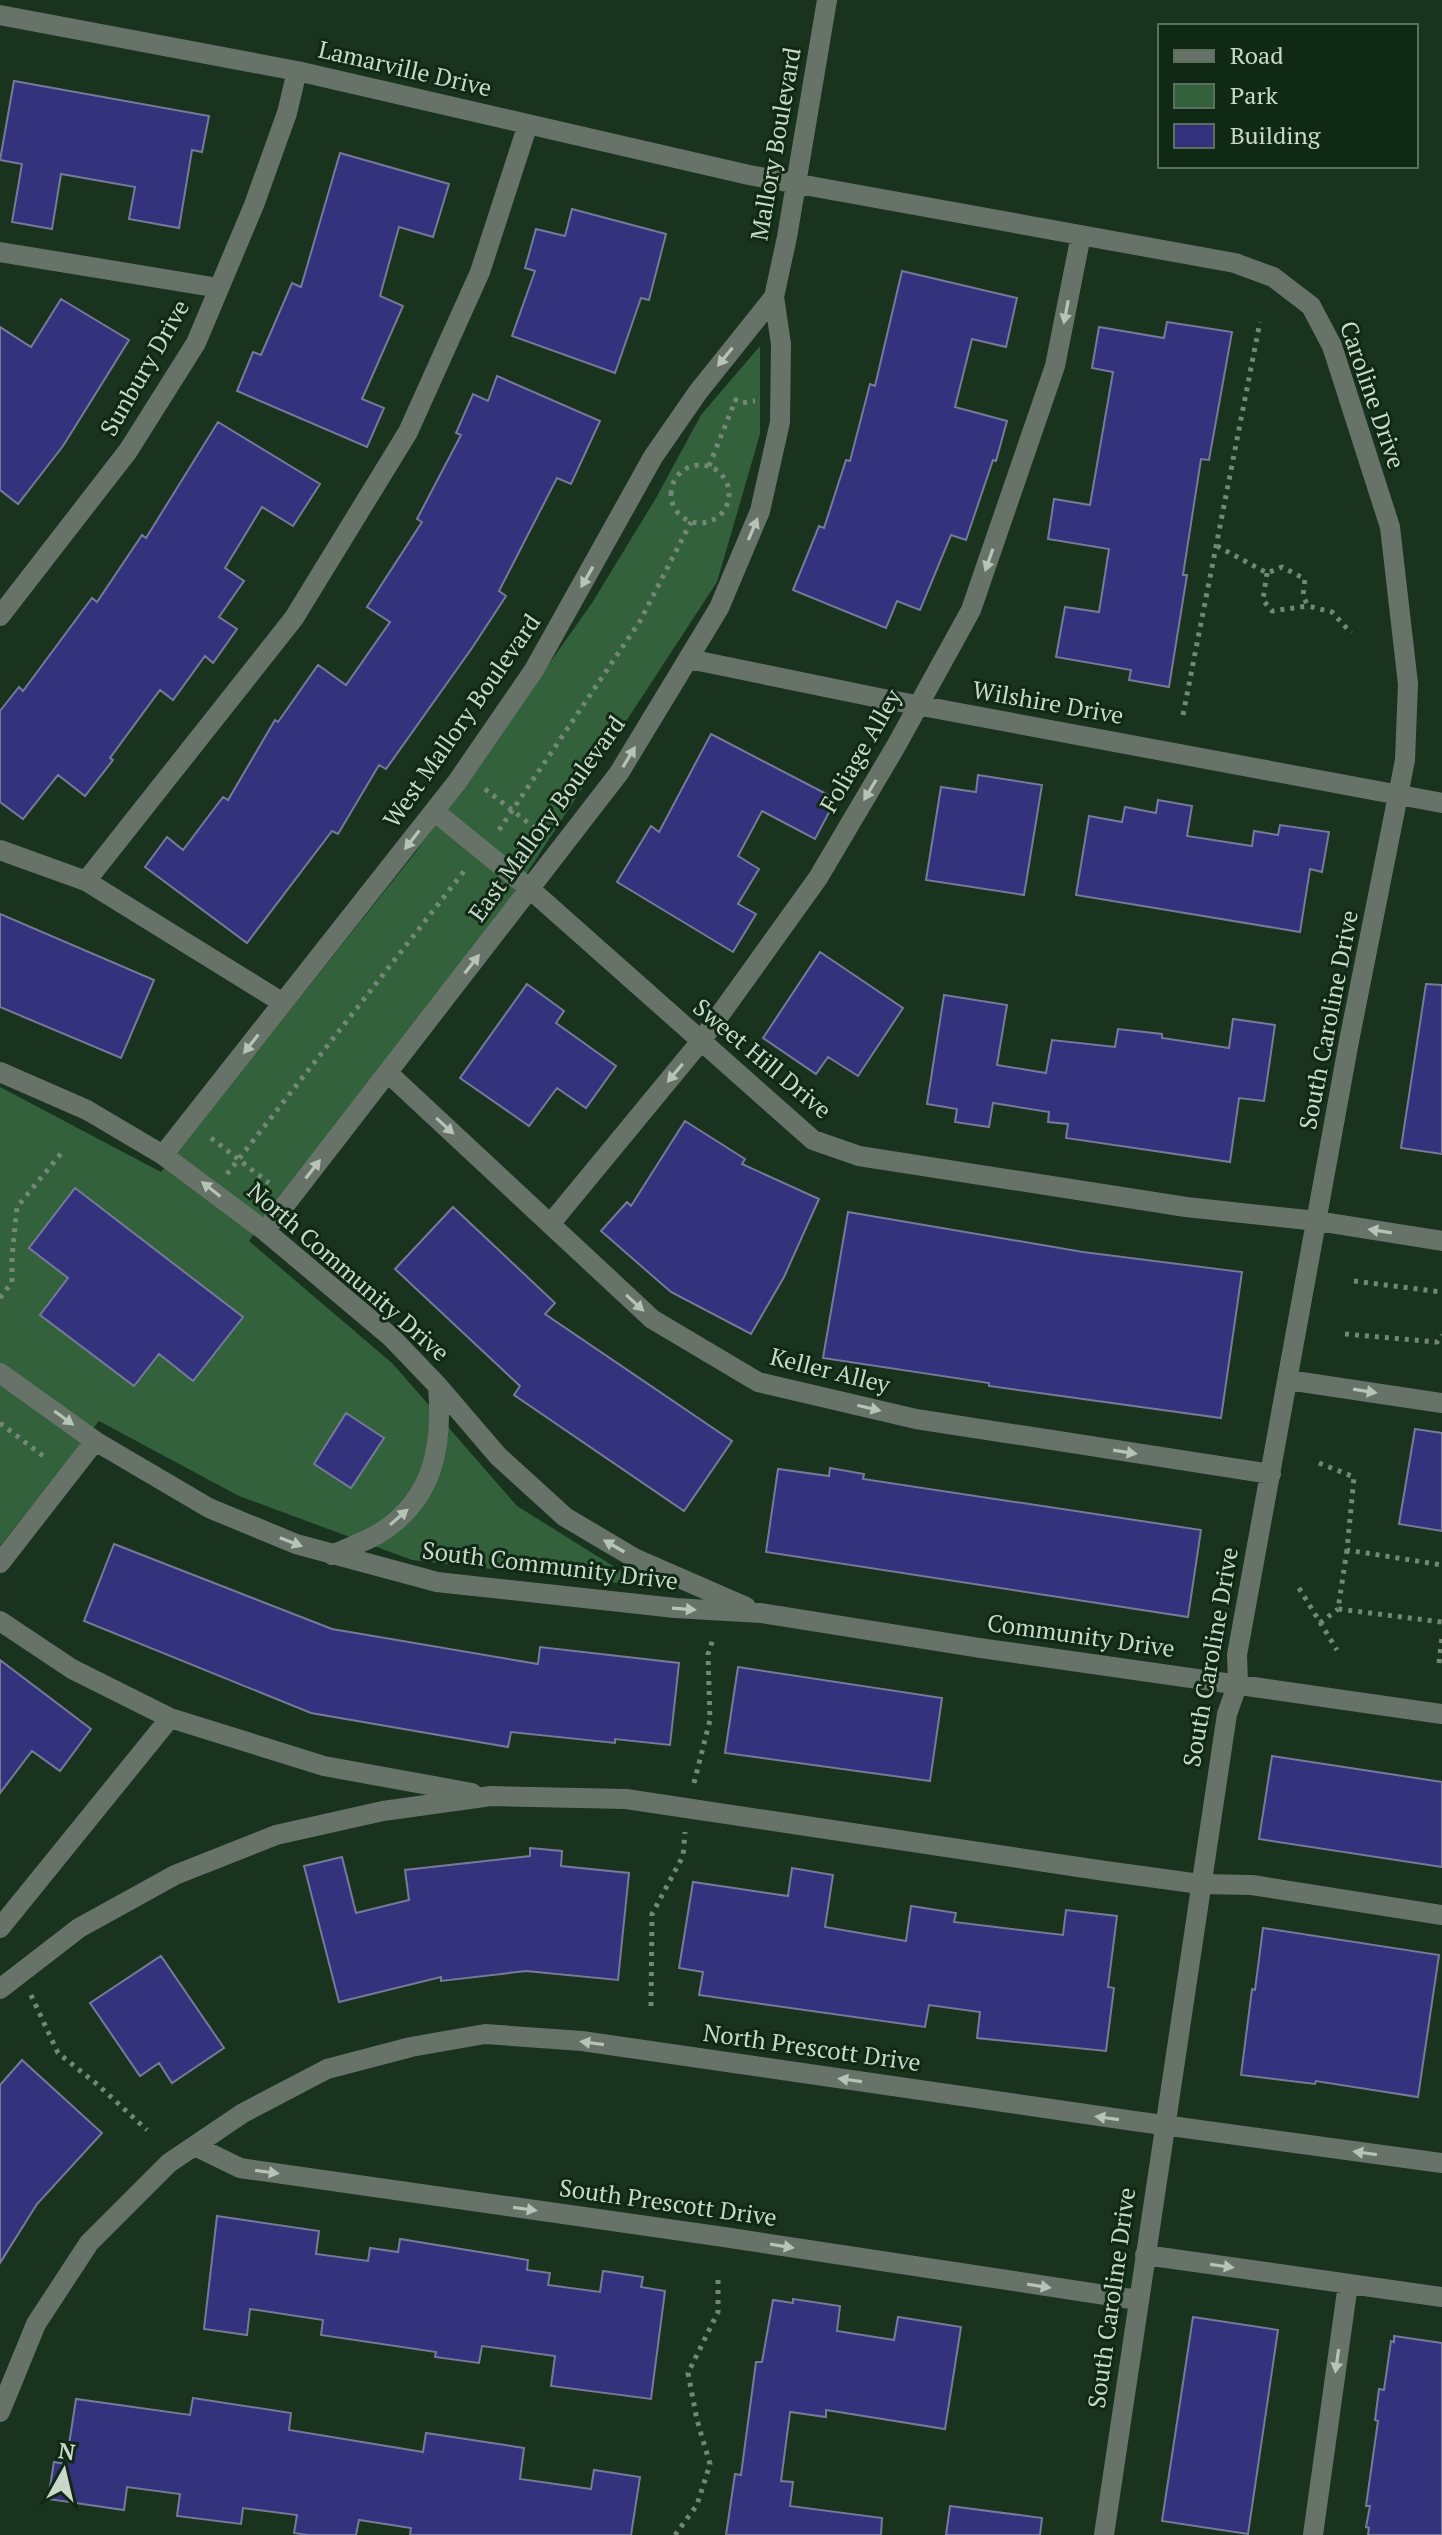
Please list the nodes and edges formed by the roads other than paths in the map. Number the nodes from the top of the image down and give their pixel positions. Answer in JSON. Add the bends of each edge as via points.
{"nodes":[{"id":1,"x":827,"y":0,"type":"edge"},
{"id":2,"x":0,"y":15,"type":"edge"},
{"id":3,"x":297,"y":71,"type":"junction"},
{"id":4,"x":528,"y":124,"type":"junction"},
{"id":5,"x":796,"y":184,"type":"junction"},
{"id":6,"x":1081,"y":235,"type":"junction"},
{"id":7,"x":0,"y":252,"type":"edge"},
{"id":8,"x":219,"y":288,"type":"junction"},
{"id":9,"x":774,"y":297,"type":"junction"},
{"id":10,"x":0,"y":616,"type":"edge"},
{"id":11,"x":689,"y":659,"type":"junction"},
{"id":12,"x":917,"y":705,"type":"junction"},
{"id":13,"x":1399,"y":794,"type":"junction"},
{"id":14,"x":1442,"y":803,"type":"edge"},
{"id":15,"x":434,"y":811,"type":"junction"},
{"id":16,"x":0,"y":850,"type":"edge"},
{"id":17,"x":86,"y":881,"type":"junction"},
{"id":18,"x":530,"y":889,"type":"junction"},
{"id":19,"x":283,"y":1003,"type":"junction"},
{"id":20,"x":701,"y":1041,"type":"junction"},
{"id":21,"x":0,"y":1072,"type":"edge"},
{"id":22,"x":388,"y":1073,"type":"junction"},
{"id":23,"x":163,"y":1155,"type":"junction"},
{"id":24,"x":1317,"y":1221,"type":"junction"},
{"id":25,"x":551,"y":1223,"type":"junction"},
{"id":26,"x":265,"y":1231,"type":"junction"},
{"id":27,"x":1442,"y":1241,"type":"edge"},
{"id":28,"x":0,"y":1373,"type":"edge"},
{"id":29,"x":1288,"y":1380,"type":"junction"},
{"id":30,"x":438,"y":1386,"type":"junction"},
{"id":31,"x":1442,"y":1403,"type":"edge"},
{"id":32,"x":95,"y":1441,"type":"junction"},
{"id":33,"x":1271,"y":1474,"type":"junction"},
{"id":34,"x":332,"y":1555,"type":"junction"},
{"id":35,"x":0,"y":1563,"type":"edge"},
{"id":36,"x":761,"y":1613,"type":"junction"},
{"id":37,"x":0,"y":1621,"type":"edge"},
{"id":38,"x":1238,"y":1683,"type":"junction"},
{"id":39,"x":1442,"y":1714,"type":"edge"},
{"id":40,"x":170,"y":1718,"type":"junction"},
{"id":41,"x":491,"y":1796,"type":"junction"},
{"id":42,"x":1200,"y":1884,"type":"junction"},
{"id":43,"x":1442,"y":1915,"type":"edge"},
{"id":44,"x":0,"y":1928,"type":"edge"},
{"id":45,"x":0,"y":1989,"type":"edge"},
{"id":46,"x":1164,"y":2126,"type":"junction"},
{"id":47,"x":195,"y":2146,"type":"junction"},
{"id":48,"x":1442,"y":2163,"type":"edge"},
{"id":49,"x":1145,"y":2255,"type":"junction"},
{"id":50,"x":1348,"y":2284,"type":"junction"},
{"id":51,"x":1442,"y":2297,"type":"edge"},
{"id":52,"x":1138,"y":2300,"type":"junction"},
{"id":53,"x":0,"y":2412,"type":"edge"},
{"id":54,"x":1104,"y":2535,"type":"edge"},
{"id":55,"x":1313,"y":2535,"type":"edge"}],
"edges":[{"from":1,"to":5,"type":"street","name":"Mallory Boulevard"},
{"from":2,"to":3,"type":"street","name":"Lamarville Drive"},
{"from":3,"to":4,"type":"street","name":"Lamarville Drive"},
{"from":3,"to":8,"type":"street","name":"Sunbury Drive","via":[[269,166]]},
{"from":4,"to":5,"type":"street","name":"Lamarville Drive"},
{"from":4,"to":17,"type":"street","via":[[480,272],[408,432],[294,618]]},
{"from":5,"to":6,"type":"street","name":"Caroline Drive"},
{"from":5,"to":9,"type":"street","name":"Mallory Boulevard"},
{"from":6,"to":12,"type":"street","name":"Foliage Alley","one_way":true,"via":[[1055,366],[971,610]]},
{"from":6,"to":13,"type":"street","name":"Caroline Drive","via":[[1235,263],[1273,277],[1311,306],[1332,346],[1390,527],[1408,684]]},
{"from":7,"to":8,"type":"street"},
{"from":8,"to":10,"type":"street","name":"Sunbury Drive","via":[[196,343],[128,451]]},
{"from":11,"to":9,"type":"street","name":"East Mallory Boulevard","one_way":true,"via":[[719,608],[760,511],[780,422],[781,344]]},
{"from":9,"to":15,"type":"street","name":"West Mallory Boulevard","one_way":true,"via":[[653,457],[534,670]]},
{"from":11,"to":12,"type":"street","name":"Wilshire Drive"},
{"from":18,"to":11,"type":"street","name":"East Mallory Boulevard","one_way":true,"via":[[619,773]]},
{"from":12,"to":13,"type":"street","name":"Wilshire Drive"},
{"from":12,"to":20,"type":"street","name":"Foliage Alley","one_way":true,"via":[[818,878]]},
{"from":13,"to":14,"type":"street","name":"Wilshire Drive"},
{"from":13,"to":24,"type":"street","name":"South Caroline Drive"},
{"from":15,"to":18,"type":"street","name":"Sweet Hill Drive"},
{"from":15,"to":19,"type":"street","name":"West Mallory Boulevard","one_way":true},
{"from":16,"to":17,"type":"street"},
{"from":17,"to":19,"type":"street"},
{"from":18,"to":20,"type":"street","name":"Sweet Hill Drive"},
{"from":22,"to":18,"type":"street","name":"East Mallory Boulevard","one_way":true},
{"from":19,"to":23,"type":"street","name":"West Mallory Boulevard","one_way":true},
{"from":20,"to":24,"type":"street","name":"Sweet Hill Drive","via":[[813,1140],[859,1156],[1186,1207]]},
{"from":20,"to":25,"type":"street","name":"Foliage Alley","one_way":true},
{"from":21,"to":23,"type":"street","name":"North Community Drive","via":[[87,1110]]},
{"from":22,"to":25,"type":"street","name":"Keller Alley","one_way":true},
{"from":26,"to":22,"type":"street","name":"East Mallory Boulevard","one_way":true},
{"from":26,"to":23,"type":"street","name":"North Community Drive","one_way":true},
{"from":27,"to":24,"type":"street","name":"Sweet Hill Drive","one_way":true},
{"from":24,"to":29,"type":"street","name":"South Caroline Drive"},
{"from":25,"to":33,"type":"street","name":"Keller Alley","one_way":true,"via":[[652,1319],[758,1382],[916,1419]]},
{"from":26,"to":30,"type":"street","name":"North Community Drive","via":[[391,1337]]},
{"from":28,"to":32,"type":"street","name":"South Community Drive","one_way":true},
{"from":29,"to":31,"type":"street","one_way":true},
{"from":29,"to":33,"type":"street","name":"South Caroline Drive"},
{"from":34,"to":30,"type":"street","one_way":true,"via":[[379,1534],[408,1511],[427,1484],[441,1418]]},
{"from":36,"to":30,"type":"street","name":"North Community Drive","one_way":true,"via":[[636,1559],[565,1517],[498,1456]]},
{"from":32,"to":34,"type":"street","name":"South Community Drive","one_way":true,"via":[[209,1508]]},
{"from":32,"to":35,"type":"street"},
{"from":33,"to":38,"type":"street","name":"South Caroline Drive","via":[[1237,1655]]},
{"from":34,"to":36,"type":"street","name":"South Community Drive","one_way":true,"via":[[437,1582]]},
{"from":36,"to":38,"type":"street","name":"Community Drive"},
{"from":37,"to":40,"type":"street","via":[[72,1669]]},
{"from":38,"to":39,"type":"street","name":"Community Drive"},
{"from":38,"to":42,"type":"street","name":"South Caroline Drive","via":[[1227,1714]]},
{"from":40,"to":41,"type":"street","via":[[324,1766]]},
{"from":40,"to":44,"type":"street"},
{"from":41,"to":42,"type":"street","via":[[626,1799]]},
{"from":41,"to":45,"type":"street","via":[[383,1811],[276,1835],[175,1875],[79,1928]]},
{"from":42,"to":43,"type":"street","via":[[1252,1885]]},
{"from":42,"to":46,"type":"street","name":"South Caroline Drive"},
{"from":46,"to":47,"type":"street","name":"North Prescott Drive","one_way":true,"via":[[582,2041],[485,2034],[327,2069],[243,2113]]},
{"from":48,"to":46,"type":"street","name":"North Prescott Drive","one_way":true},
{"from":46,"to":49,"type":"street","name":"South Caroline Drive"},
{"from":47,"to":52,"type":"street","name":"South Prescott Drive","one_way":true,"via":[[240,2168]]},
{"from":47,"to":53,"type":"street","name":"North Prescott Drive","via":[[169,2163],[89,2243],[36,2324]]},
{"from":49,"to":50,"type":"street","one_way":true},
{"from":49,"to":52,"type":"street","name":"South Caroline Drive"},
{"from":50,"to":51,"type":"street"},
{"from":50,"to":55,"type":"street","one_way":true},
{"from":52,"to":54,"type":"street","name":"South Caroline Drive"}]}
